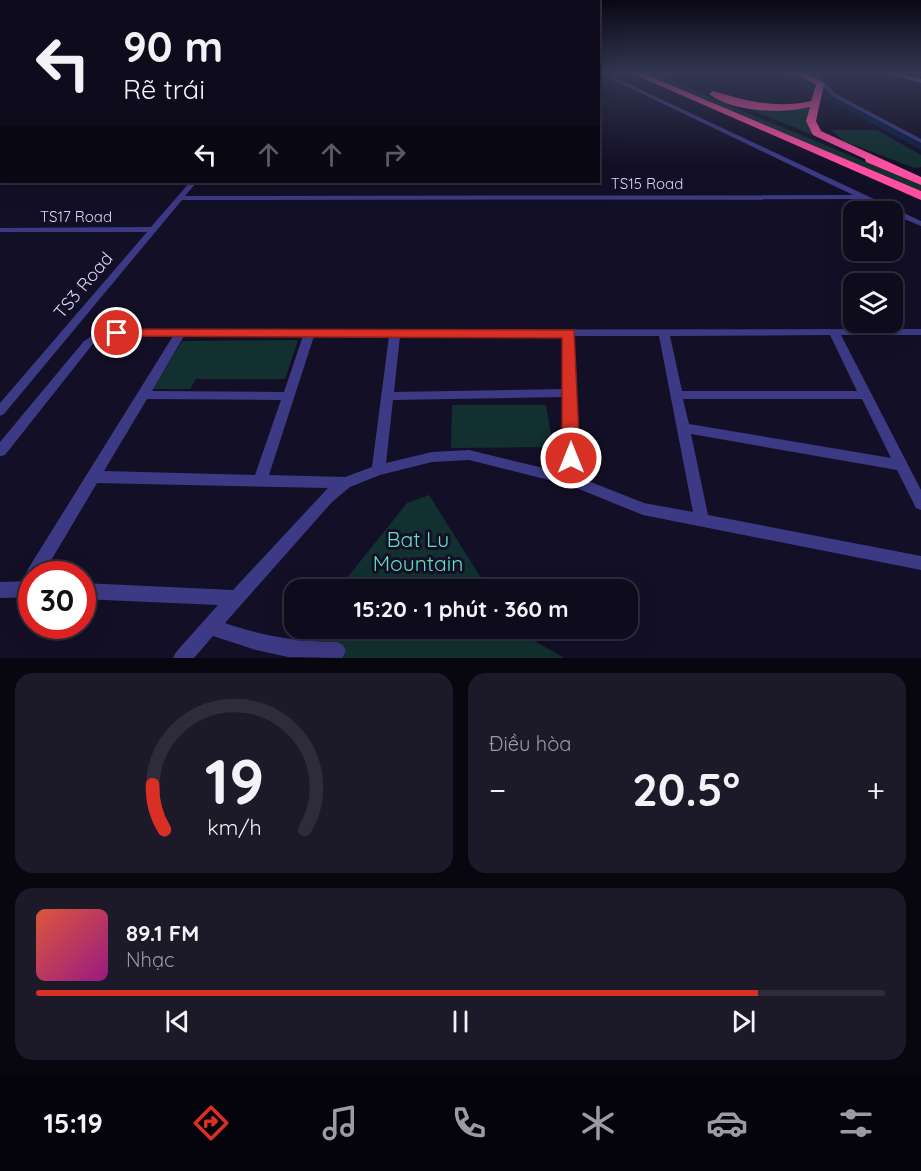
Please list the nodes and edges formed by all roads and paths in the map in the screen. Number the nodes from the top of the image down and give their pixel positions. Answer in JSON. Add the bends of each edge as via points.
{"nodes":[{"id":1,"x":814,"y":103,"type":"edge"},
{"id":2,"x":666,"y":104,"type":"edge"},
{"id":3,"x":703,"y":104,"type":"edge"},
{"id":4,"x":707,"y":104,"type":"edge"},
{"id":5,"x":734,"y":104,"type":"edge"},
{"id":6,"x":744,"y":104,"type":"edge"},
{"id":7,"x":811,"y":104,"type":"edge"},
{"id":8,"x":850,"y":104,"type":"edge"},
{"id":9,"x":921,"y":141,"type":"edge"},
{"id":10,"x":879,"y":177,"type":"junction"},
{"id":11,"x":921,"y":180,"type":"edge"},
{"id":12,"x":192,"y":183,"type":"edge"},
{"id":13,"x":921,"y":196,"type":"edge"},
{"id":14,"x":864,"y":197,"type":"junction"},
{"id":15,"x":178,"y":198,"type":"junction"},
{"id":16,"x":921,"y":224,"type":"edge"},
{"id":17,"x":152,"y":229,"type":"junction"},
{"id":18,"x":0,"y":230,"type":"edge"},
{"id":19,"x":569,"y":333,"type":"junction"},
{"id":20,"x":664,"y":333,"type":"junction"},
{"id":21,"x":834,"y":333,"type":"junction"},
{"id":22,"x":921,"y":333,"type":"edge"},
{"id":23,"x":180,"y":334,"type":"junction"},
{"id":24,"x":309,"y":334,"type":"junction"},
{"id":25,"x":395,"y":334,"type":"junction"},
{"id":26,"x":571,"y":393,"type":"junction"},
{"id":27,"x":144,"y":395,"type":"junction"},
{"id":28,"x":677,"y":395,"type":"junction"},
{"id":29,"x":866,"y":395,"type":"junction"},
{"id":30,"x":289,"y":396,"type":"junction"},
{"id":31,"x":388,"y":396,"type":"junction"},
{"id":32,"x":0,"y":411,"type":"edge"},
{"id":33,"x":684,"y":428,"type":"junction"},
{"id":34,"x":0,"y":451,"type":"edge"},
{"id":35,"x":902,"y":465,"type":"junction"},
{"id":36,"x":378,"y":470,"type":"junction"},
{"id":37,"x":94,"y":477,"type":"junction"},
{"id":38,"x":571,"y":480,"type":"junction"},
{"id":39,"x":260,"y":481,"type":"junction"},
{"id":40,"x":345,"y":483,"type":"junction"},
{"id":41,"x":921,"y":504,"type":"edge"},
{"id":42,"x":702,"y":522,"type":"junction"},
{"id":43,"x":44,"y":561,"type":"edge"},
{"id":44,"x":921,"y":563,"type":"edge"},
{"id":45,"x":18,"y":586,"type":"edge"},
{"id":46,"x":0,"y":590,"type":"edge"},
{"id":47,"x":96,"y":592,"type":"edge"},
{"id":48,"x":235,"y":598,"type":"junction"},
{"id":49,"x":210,"y":626,"type":"junction"},
{"id":50,"x":337,"y":651,"type":"dead end"},
{"id":51,"x":182,"y":658,"type":"edge"}],
"edges":[{"from":1,"to":11,"type":"highway","via":[[813,127],[824,138]]},
{"from":2,"to":14,"type":"street"},
{"from":3,"to":10,"type":"highway"},
{"from":4,"to":10,"type":"highway"},
{"from":5,"to":11,"type":"highway"},
{"from":6,"to":7,"type":"highway","via":[[797,107]]},
{"from":8,"to":9,"type":"street"},
{"from":10,"to":13,"type":"highway"},
{"from":12,"to":15,"type":"street","name":"TS3 Road"},
{"from":14,"to":15,"type":"street","name":"TS15 Road"},
{"from":14,"to":16,"type":"street"},
{"from":15,"to":17,"type":"street","name":"TS3 Road"},
{"from":17,"to":18,"type":"street","name":"TS17 Road"},
{"from":17,"to":32,"type":"street","name":"TS3 Road"},
{"from":19,"to":20,"type":"street"},
{"from":19,"to":25,"type":"street"},
{"from":19,"to":26,"type":"street"},
{"from":20,"to":21,"type":"street"},
{"from":20,"to":28,"type":"street"},
{"from":21,"to":22,"type":"street"},
{"from":21,"to":29,"type":"street"},
{"from":23,"to":24,"type":"street"},
{"from":23,"to":27,"type":"street"},
{"from":23,"to":34,"type":"street","via":[[117,333],[88,343]]},
{"from":24,"to":25,"type":"street"},
{"from":24,"to":30,"type":"street"},
{"from":25,"to":31,"type":"street"},
{"from":26,"to":31,"type":"street"},
{"from":26,"to":38,"type":"street"},
{"from":27,"to":30,"type":"street"},
{"from":27,"to":37,"type":"street"},
{"from":28,"to":29,"type":"street"},
{"from":28,"to":33,"type":"street"},
{"from":29,"to":35,"type":"street"},
{"from":30,"to":39,"type":"street"},
{"from":31,"to":36,"type":"street"},
{"from":33,"to":35,"type":"street"},
{"from":33,"to":42,"type":"street"},
{"from":35,"to":41,"type":"street"},
{"from":36,"to":38,"type":"street","via":[[432,457],[469,455]]},
{"from":36,"to":40,"type":"street"},
{"from":37,"to":39,"type":"street"},
{"from":37,"to":43,"type":"street"},
{"from":38,"to":42,"type":"street","via":[[643,509]]},
{"from":39,"to":40,"type":"street"},
{"from":40,"to":48,"type":"street"},
{"from":42,"to":44,"type":"street"},
{"from":45,"to":46,"type":"street"},
{"from":47,"to":48,"type":"street"},
{"from":48,"to":49,"type":"street"},
{"from":49,"to":50,"type":"street","via":[[277,646]]},
{"from":49,"to":51,"type":"street"}]}
